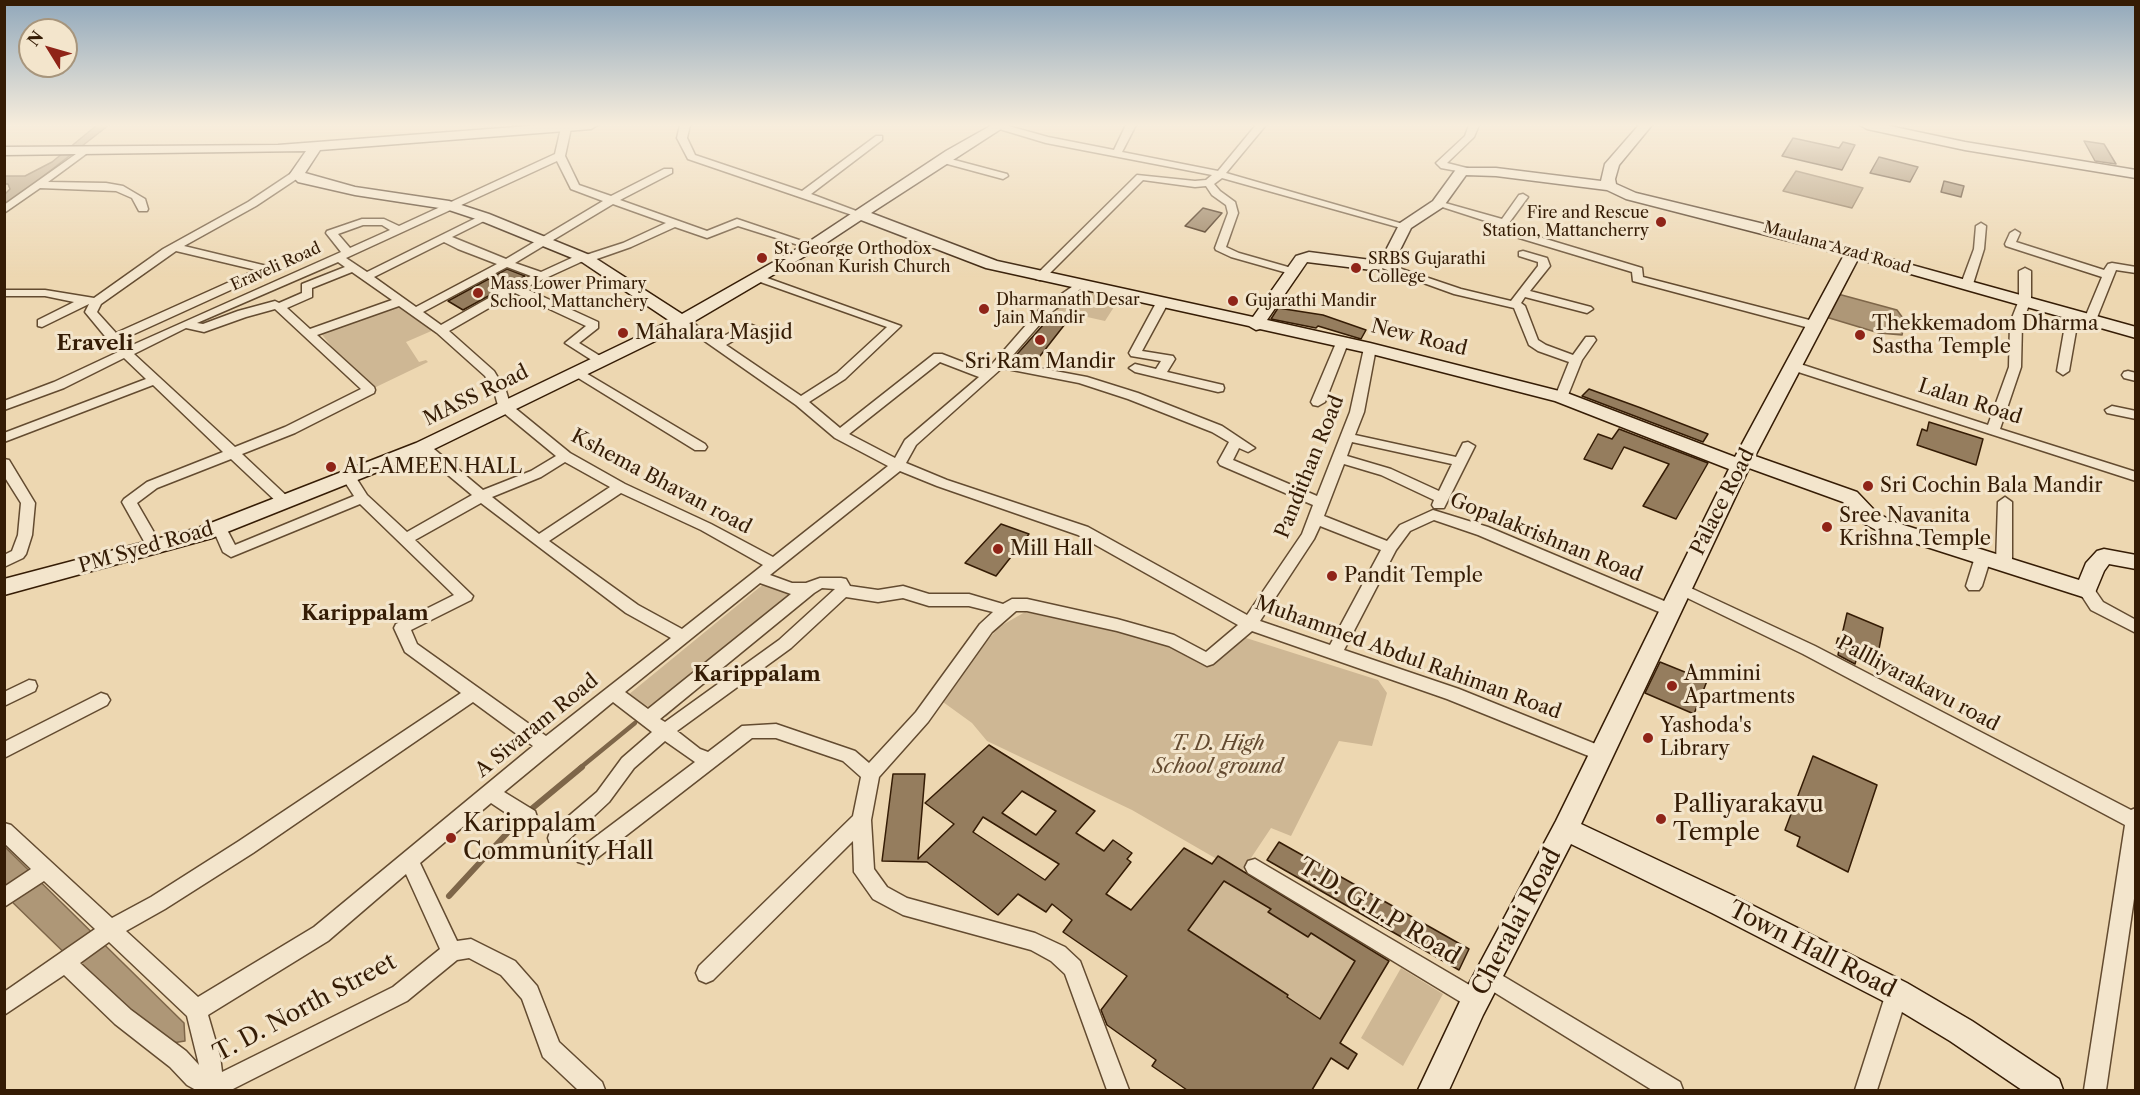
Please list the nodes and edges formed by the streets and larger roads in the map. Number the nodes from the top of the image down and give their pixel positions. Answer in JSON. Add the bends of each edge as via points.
{"nodes":[{"id":1,"x":48,"y":176,"type":"edge"},
{"id":2,"x":294,"y":176,"type":"edge"},
{"id":3,"x":300,"y":176,"type":"edge"},
{"id":4,"x":514,"y":176,"type":"edge"},
{"id":5,"x":570,"y":176,"type":"edge"},
{"id":6,"x":658,"y":176,"type":"edge"},
{"id":7,"x":745,"y":176,"type":"edge"},
{"id":8,"x":828,"y":176,"type":"edge"},
{"id":9,"x":919,"y":176,"type":"edge"},
{"id":10,"x":1217,"y":176,"type":"edge"},
{"id":11,"x":1227,"y":176,"type":"edge"},
{"id":12,"x":1457,"y":176,"type":"edge"},
{"id":13,"x":1520,"y":176,"type":"edge"},
{"id":14,"x":1609,"y":176,"type":"edge"},
{"id":15,"x":1209,"y":183,"type":"junction"},
{"id":16,"x":38,"y":184,"type":"junction"},
{"id":17,"x":1610,"y":186,"type":"junction"},
{"id":18,"x":802,"y":196,"type":"junction"},
{"id":19,"x":1523,"y":197,"type":"dead end"},
{"id":20,"x":612,"y":200,"type":"junction"},
{"id":21,"x":1438,"y":204,"type":"junction"},
{"id":22,"x":449,"y":205,"type":"junction"},
{"id":23,"x":143,"y":209,"type":"dead end"},
{"id":24,"x":4,"y":210,"type":"edge"},
{"id":25,"x":862,"y":215,"type":"junction"},
{"id":26,"x":484,"y":217,"type":"junction"},
{"id":27,"x":1504,"y":222,"type":"junction"},
{"id":28,"x":675,"y":223,"type":"junction"},
{"id":29,"x":1405,"y":226,"type":"junction"},
{"id":30,"x":1981,"y":226,"type":"dead end"},
{"id":31,"x":399,"y":230,"type":"junction"},
{"id":32,"x":2015,"y":233,"type":"dead end"},
{"id":33,"x":444,"y":237,"type":"junction"},
{"id":34,"x":546,"y":241,"type":"junction"},
{"id":35,"x":812,"y":246,"type":"junction"},
{"id":36,"x":174,"y":247,"type":"junction"},
{"id":37,"x":1853,"y":253,"type":"junction"},
{"id":38,"x":1523,"y":254,"type":"dead end"},
{"id":39,"x":343,"y":255,"type":"junction"},
{"id":40,"x":584,"y":258,"type":"junction"},
{"id":41,"x":507,"y":263,"type":"junction"},
{"id":42,"x":1377,"y":264,"type":"junction"},
{"id":43,"x":354,"y":267,"type":"junction"},
{"id":44,"x":267,"y":269,"type":"junction"},
{"id":45,"x":2136,"y":270,"type":"edge"},
{"id":46,"x":1291,"y":271,"type":"junction"},
{"id":47,"x":2025,"y":271,"type":"dead end"},
{"id":48,"x":2108,"y":275,"type":"junction"},
{"id":49,"x":541,"y":276,"type":"junction"},
{"id":50,"x":366,"y":277,"type":"junction"},
{"id":51,"x":756,"y":277,"type":"junction"},
{"id":52,"x":1040,"y":277,"type":"junction"},
{"id":53,"x":289,"y":280,"type":"junction"},
{"id":54,"x":1967,"y":284,"type":"junction"},
{"id":55,"x":1079,"y":285,"type":"junction"},
{"id":56,"x":514,"y":288,"type":"junction"},
{"id":57,"x":1523,"y":293,"type":"junction"},
{"id":58,"x":4,"y":294,"type":"edge"},
{"id":59,"x":2025,"y":300,"type":"junction"},
{"id":60,"x":91,"y":301,"type":"junction"},
{"id":61,"x":402,"y":301,"type":"junction"},
{"id":62,"x":1162,"y":303,"type":"junction"},
{"id":63,"x":1514,"y":304,"type":"junction"},
{"id":64,"x":279,"y":307,"type":"junction"},
{"id":65,"x":1587,"y":309,"type":"dead end"},
{"id":66,"x":416,"y":311,"type":"junction"},
{"id":67,"x":2073,"y":315,"type":"junction"},
{"id":68,"x":2090,"y":320,"type":"junction"},
{"id":69,"x":682,"y":321,"type":"junction"},
{"id":70,"x":42,"y":323,"type":"dead end"},
{"id":71,"x":185,"y":324,"type":"junction"},
{"id":72,"x":1256,"y":325,"type":"junction"},
{"id":73,"x":1813,"y":325,"type":"junction"},
{"id":74,"x":441,"y":330,"type":"junction"},
{"id":75,"x":2136,"y":333,"type":"edge"},
{"id":76,"x":309,"y":334,"type":"junction"},
{"id":77,"x":769,"y":337,"type":"dead end"},
{"id":78,"x":115,"y":338,"type":"junction"},
{"id":79,"x":1590,"y":340,"type":"dead end"},
{"id":80,"x":1342,"y":343,"type":"junction"},
{"id":81,"x":717,"y":345,"type":"junction"},
{"id":82,"x":1370,"y":348,"type":"junction"},
{"id":83,"x":126,"y":353,"type":"junction"},
{"id":84,"x":1576,"y":360,"type":"junction"},
{"id":85,"x":601,"y":362,"type":"junction"},
{"id":86,"x":1000,"y":364,"type":"junction"},
{"id":87,"x":1793,"y":366,"type":"junction"},
{"id":88,"x":1134,"y":368,"type":"dead end"},
{"id":89,"x":2063,"y":371,"type":"dead end"},
{"id":90,"x":579,"y":373,"type":"junction"},
{"id":91,"x":1160,"y":374,"type":"junction"},
{"id":92,"x":988,"y":376,"type":"junction"},
{"id":93,"x":155,"y":380,"type":"junction"},
{"id":94,"x":1218,"y":388,"type":"dead end"},
{"id":95,"x":1561,"y":397,"type":"junction"},
{"id":96,"x":801,"y":402,"type":"junction"},
{"id":97,"x":1318,"y":402,"type":"dead end"},
{"id":98,"x":4,"y":406,"type":"edge"},
{"id":99,"x":504,"y":406,"type":"junction"},
{"id":100,"x":2112,"y":410,"type":"dead end"},
{"id":101,"x":2136,"y":415,"type":"edge"},
{"id":102,"x":1993,"y":430,"type":"junction"},
{"id":103,"x":840,"y":435,"type":"junction"},
{"id":104,"x":1347,"y":437,"type":"junction"},
{"id":105,"x":4,"y":438,"type":"edge"},
{"id":106,"x":1468,"y":446,"type":"dead end"},
{"id":107,"x":423,"y":447,"type":"junction"},
{"id":108,"x":700,"y":447,"type":"dead end"},
{"id":109,"x":233,"y":454,"type":"junction"},
{"id":110,"x":565,"y":456,"type":"junction"},
{"id":111,"x":1340,"y":458,"type":"junction"},
{"id":112,"x":1461,"y":462,"type":"junction"},
{"id":113,"x":1742,"y":463,"type":"junction"},
{"id":114,"x":4,"y":464,"type":"edge"},
{"id":115,"x":898,"y":465,"type":"junction"},
{"id":116,"x":348,"y":476,"type":"junction"},
{"id":117,"x":2136,"y":477,"type":"edge"},
{"id":118,"x":620,"y":487,"type":"junction"},
{"id":119,"x":483,"y":495,"type":"junction"},
{"id":120,"x":362,"y":498,"type":"junction"},
{"id":121,"x":1443,"y":499,"type":"junction"},
{"id":122,"x":285,"y":502,"type":"junction"},
{"id":123,"x":2005,"y":502,"type":"dead end"},
{"id":124,"x":1322,"y":503,"type":"junction"},
{"id":125,"x":1433,"y":515,"type":"junction"},
{"id":126,"x":1314,"y":518,"type":"junction"},
{"id":127,"x":219,"y":527,"type":"junction"},
{"id":128,"x":406,"y":539,"type":"junction"},
{"id":129,"x":539,"y":541,"type":"junction"},
{"id":130,"x":155,"y":548,"type":"junction"},
{"id":131,"x":1390,"y":548,"type":"junction"},
{"id":132,"x":1983,"y":557,"type":"junction"},
{"id":133,"x":4,"y":562,"type":"edge"},
{"id":134,"x":2136,"y":562,"type":"edge"},
{"id":135,"x":2004,"y":563,"type":"junction"},
{"id":136,"x":776,"y":565,"type":"junction"},
{"id":137,"x":760,"y":577,"type":"junction"},
{"id":138,"x":1974,"y":586,"type":"dead end"},
{"id":139,"x":4,"y":587,"type":"edge"},
{"id":140,"x":1680,"y":588,"type":"junction"},
{"id":141,"x":808,"y":590,"type":"junction"},
{"id":142,"x":2086,"y":590,"type":"junction"},
{"id":143,"x":843,"y":591,"type":"junction"},
{"id":144,"x":1005,"y":610,"type":"junction"},
{"id":145,"x":1670,"y":610,"type":"junction"},
{"id":146,"x":1250,"y":624,"type":"junction"},
{"id":147,"x":2136,"y":627,"type":"edge"},
{"id":148,"x":683,"y":638,"type":"junction"},
{"id":149,"x":1335,"y":652,"type":"junction"},
{"id":150,"x":29,"y":686,"type":"dead end"},
{"id":151,"x":613,"y":692,"type":"junction"},
{"id":152,"x":474,"y":693,"type":"junction"},
{"id":153,"x":4,"y":700,"type":"edge"},
{"id":154,"x":101,"y":700,"type":"dead end"},
{"id":155,"x":648,"y":719,"type":"junction"},
{"id":156,"x":665,"y":731,"type":"junction"},
{"id":157,"x":546,"y":746,"type":"junction"},
{"id":158,"x":4,"y":751,"type":"edge"},
{"id":159,"x":1602,"y":754,"type":"junction"},
{"id":160,"x":710,"y":760,"type":"junction"},
{"id":161,"x":870,"y":774,"type":"junction"},
{"id":162,"x":490,"y":793,"type":"junction"},
{"id":163,"x":524,"y":815,"type":"dead end"},
{"id":164,"x":2135,"y":819,"type":"edge"},
{"id":165,"x":862,"y":820,"type":"junction"},
{"id":166,"x":1565,"y":829,"type":"junction"},
{"id":167,"x":4,"y":831,"type":"edge"},
{"id":168,"x":557,"y":837,"type":"dead end"},
{"id":169,"x":585,"y":856,"type":"dead end"},
{"id":170,"x":410,"y":861,"type":"junction"},
{"id":171,"x":1255,"y":867,"type":"dead end"},
{"id":172,"x":2132,"y":867,"type":"edge"},
{"id":173,"x":45,"y":870,"type":"junction"},
{"id":174,"x":4,"y":898,"type":"edge"},
{"id":175,"x":106,"y":932,"type":"junction"},
{"id":176,"x":452,"y":952,"type":"junction"},
{"id":177,"x":65,"y":962,"type":"junction"},
{"id":178,"x":706,"y":973,"type":"dead end"},
{"id":179,"x":1482,"y":988,"type":"junction"},
{"id":180,"x":1896,"y":993,"type":"junction"},
{"id":181,"x":4,"y":1005,"type":"edge"},
{"id":182,"x":196,"y":1010,"type":"junction"},
{"id":183,"x":213,"y":1089,"type":"edge"},
{"id":184,"x":594,"y":1090,"type":"edge"},
{"id":185,"x":1118,"y":1090,"type":"edge"},
{"id":186,"x":1432,"y":1090,"type":"edge"},
{"id":187,"x":1672,"y":1090,"type":"edge"},
{"id":188,"x":1866,"y":1090,"type":"edge"},
{"id":189,"x":2048,"y":1090,"type":"edge"},
{"id":190,"x":2095,"y":1090,"type":"edge"}],
"edges":[{"from":1,"to":16,"type":"street"},
{"from":2,"to":36,"type":"street"},
{"from":3,"to":22,"type":"street","name":"Muhammed Abdul Rahiman Road","via":[[355,191]]},
{"from":4,"to":22,"type":"street","name":"Eraveli Road"},
{"from":5,"to":20,"type":"street","via":[[575,187]]},
{"from":6,"to":20,"type":"street"},
{"from":7,"to":18,"type":"street"},
{"from":8,"to":18,"type":"street"},
{"from":9,"to":25,"type":"street"},
{"from":10,"to":15,"type":"street"},
{"from":11,"to":29,"type":"street"},
{"from":12,"to":21,"type":"street"},
{"from":13,"to":17,"type":"street","name":"Maulana Azad Road"},
{"from":14,"to":17,"type":"street"},
{"from":15,"to":46,"type":"street","via":[[1231,204],[1233,213],[1220,248]]},
{"from":15,"to":52,"type":"street","via":[[1141,177]]},
{"from":16,"to":23,"type":"street","via":[[119,188],[136,196]]},
{"from":16,"to":24,"type":"street"},
{"from":17,"to":37,"type":"street","name":"Maulana Azad Road","via":[[1631,196]]},
{"from":18,"to":25,"type":"street"},
{"from":19,"to":27,"type":"street"},
{"from":20,"to":28,"type":"street"},
{"from":20,"to":34,"type":"street"},
{"from":21,"to":27,"type":"street"},
{"from":21,"to":29,"type":"street"},
{"from":22,"to":26,"type":"street","name":"Muhammed Abdul Rahiman Road"},
{"from":22,"to":31,"type":"street","name":"Eraveli Road"},
{"from":25,"to":35,"type":"street"},
{"from":25,"to":52,"type":"street","name":"New Road","via":[[992,266]]},
{"from":26,"to":33,"type":"street"},
{"from":26,"to":34,"type":"street","name":"Muhammed Abdul Rahiman Road"},
{"from":27,"to":73,"type":"street","via":[[1500,229],[1638,270],[1637,279]]},
{"from":28,"to":35,"type":"street","via":[[707,235],[737,222]]},
{"from":28,"to":40,"type":"street","via":[[627,245]]},
{"from":29,"to":42,"type":"street","via":[[1389,259]]},
{"from":30,"to":54,"type":"street"},
{"from":31,"to":39,"type":"street","name":"Eraveli Road"},
{"from":31,"to":39,"type":"street","via":[[384,222],[362,222],[331,233]]},
{"from":32,"to":48,"type":"street","via":[[2010,244]]},
{"from":33,"to":41,"type":"street"},
{"from":33,"to":50,"type":"street"},
{"from":34,"to":40,"type":"street","name":"Muhammed Abdul Rahiman Road"},
{"from":34,"to":41,"type":"street"},
{"from":35,"to":51,"type":"street"},
{"from":36,"to":44,"type":"street"},
{"from":36,"to":60,"type":"street"},
{"from":37,"to":54,"type":"street","name":"Maulana Azad Road"},
{"from":37,"to":73,"type":"street","name":"Palace Road"},
{"from":38,"to":57,"type":"street","via":[[1543,260],[1544,266]]},
{"from":39,"to":43,"type":"street"},
{"from":39,"to":53,"type":"street","name":"Eraveli Road"},
{"from":40,"to":49,"type":"street"},
{"from":40,"to":69,"type":"street","name":"Muhammed Abdul Rahiman Road"},
{"from":41,"to":49,"type":"street"},
{"from":41,"to":66,"type":"street"},
{"from":42,"to":46,"type":"street","via":[[1309,257]]},
{"from":42,"to":63,"type":"street","via":[[1458,292]]},
{"from":43,"to":50,"type":"street"},
{"from":43,"to":64,"type":"street","via":[[306,286],[308,295]]},
{"from":44,"to":53,"type":"street"},
{"from":44,"to":78,"type":"street"},
{"from":45,"to":48,"type":"street","via":[[2112,266]]},
{"from":46,"to":72,"type":"street"},
{"from":47,"to":59,"type":"street"},
{"from":48,"to":68,"type":"street"},
{"from":49,"to":56,"type":"street"},
{"from":50,"to":61,"type":"street"},
{"from":51,"to":69,"type":"street"},
{"from":51,"to":96,"type":"street","via":[[895,326],[841,376]]},
{"from":52,"to":55,"type":"street","name":"New Road"},
{"from":53,"to":71,"type":"street","name":"Eraveli Road"},
{"from":54,"to":59,"type":"street","name":"Maulana Azad Road"},
{"from":55,"to":62,"type":"street","name":"New Road"},
{"from":55,"to":86,"type":"street","name":"A Sivaram Road","via":[[1044,312]]},
{"from":56,"to":74,"type":"street"},
{"from":56,"to":85,"type":"street","via":[[594,325],[572,343]]},
{"from":57,"to":63,"type":"street"},
{"from":57,"to":65,"type":"street"},
{"from":58,"to":60,"type":"street","via":[[45,293]]},
{"from":59,"to":67,"type":"street","name":"Maulana Azad Road"},
{"from":59,"to":102,"type":"street","via":[[2016,323],[2015,367]]},
{"from":60,"to":70,"type":"street"},
{"from":60,"to":78,"type":"street","via":[[91,312]]},
{"from":61,"to":66,"type":"street"},
{"from":61,"to":76,"type":"street"},
{"from":62,"to":72,"type":"street","name":"New Road"},
{"from":62,"to":91,"type":"street","via":[[1135,353],[1169,359]]},
{"from":63,"to":84,"type":"street","via":[[1522,309],[1533,342]]},
{"from":64,"to":71,"type":"street","via":[[242,314],[204,328]]},
{"from":64,"to":76,"type":"street"},
{"from":66,"to":74,"type":"street"},
{"from":67,"to":68,"type":"street","name":"Maulana Azad Road"},
{"from":67,"to":89,"type":"street"},
{"from":68,"to":75,"type":"street","name":"Maulana Azad Road"},
{"from":69,"to":81,"type":"street","name":"Muhammed Abdul Rahiman Road"},
{"from":69,"to":85,"type":"street","name":"MASS Road"},
{"from":71,"to":83,"type":"street","name":"Eraveli Road"},
{"from":72,"to":80,"type":"street","name":"New Road"},
{"from":73,"to":87,"type":"street","name":"Palace Road"},
{"from":74,"to":99,"type":"street","via":[[490,374],[501,391]]},
{"from":76,"to":109,"type":"street","via":[[369,390]]},
{"from":77,"to":81,"type":"street","via":[[747,327]]},
{"from":78,"to":83,"type":"street"},
{"from":79,"to":84,"type":"street"},
{"from":80,"to":82,"type":"street","name":"New Road"},
{"from":80,"to":97,"type":"street"},
{"from":81,"to":96,"type":"street","name":"Muhammed Abdul Rahiman Road"},
{"from":82,"to":95,"type":"street","name":"New Road"},
{"from":82,"to":104,"type":"street","name":"Pandithan Road","via":[[1357,412]]},
{"from":83,"to":93,"type":"street"},
{"from":83,"to":98,"type":"street","name":"Eraveli Road"},
{"from":84,"to":95,"type":"street"},
{"from":85,"to":90,"type":"street","name":"MASS Road"},
{"from":86,"to":92,"type":"street","name":"A Sivaram Road"},
{"from":86,"to":124,"type":"street","via":[[1082,380],[1217,429],[1242,445],[1225,462]]},
{"from":87,"to":102,"type":"street","name":"Lalan Road"},
{"from":87,"to":113,"type":"street","name":"Palace Road"},
{"from":88,"to":91,"type":"street"},
{"from":90,"to":99,"type":"street","name":"MASS Road"},
{"from":90,"to":108,"type":"street"},
{"from":91,"to":94,"type":"street"},
{"from":92,"to":103,"type":"street","via":[[938,357]]},
{"from":92,"to":115,"type":"street","name":"A Sivaram Road","via":[[910,443]]},
{"from":93,"to":105,"type":"street"},
{"from":93,"to":109,"type":"street"},
{"from":95,"to":113,"type":"street","name":"New Road"},
{"from":96,"to":103,"type":"street","name":"Muhammed Abdul Rahiman Road"},
{"from":99,"to":107,"type":"street","name":"MASS Road"},
{"from":99,"to":110,"type":"street","name":"Kshema Bhavan road"},
{"from":100,"to":101,"type":"street"},
{"from":102,"to":117,"type":"street","name":"Lalan Road"},
{"from":103,"to":115,"type":"street","name":"Muhammed Abdul Rahiman Road"},
{"from":104,"to":111,"type":"street","name":"Pandithan Road"},
{"from":104,"to":112,"type":"street"},
{"from":106,"to":112,"type":"street"},
{"from":107,"to":116,"type":"street","name":"MASS Road"},
{"from":107,"to":119,"type":"street"},
{"from":109,"to":122,"type":"street"},
{"from":109,"to":130,"type":"street","via":[[152,485],[129,502]]},
{"from":110,"to":118,"type":"street","name":"Kshema Bhavan road"},
{"from":110,"to":119,"type":"street","via":[[536,474]]},
{"from":111,"to":121,"type":"street","via":[[1386,472]]},
{"from":111,"to":124,"type":"street","name":"Pandithan Road"},
{"from":112,"to":121,"type":"street"},
{"from":113,"to":132,"type":"street","name":"New Road","via":[[1850,497],[1870,518],[1887,526]]},
{"from":113,"to":140,"type":"street","name":"Palace Road"},
{"from":114,"to":133,"type":"street","via":[[28,503],[26,535],[18,554]]},
{"from":115,"to":136,"type":"street","name":"A Sivaram Road"},
{"from":115,"to":146,"type":"street","name":"Muhammed Abdul Rahiman Road","via":[[1083,531]]},
{"from":116,"to":120,"type":"street"},
{"from":116,"to":122,"type":"street","name":"MASS Road"},
{"from":118,"to":129,"type":"street"},
{"from":118,"to":136,"type":"street","name":"Kshema Bhavan road"},
{"from":119,"to":128,"type":"street"},
{"from":119,"to":129,"type":"street"},
{"from":120,"to":127,"type":"street","via":[[231,552]]},
{"from":120,"to":128,"type":"street"},
{"from":121,"to":125,"type":"street"},
{"from":122,"to":127,"type":"street","name":"PM Syed Road"},
{"from":123,"to":135,"type":"street"},
{"from":124,"to":126,"type":"street","name":"Pandithan Road"},
{"from":125,"to":131,"type":"street","name":"Gopalakrishnan Road","via":[[1405,528]]},
{"from":125,"to":145,"type":"street","name":"Gopalakrishnan Road","via":[[1483,531]]},
{"from":126,"to":131,"type":"street"},
{"from":126,"to":146,"type":"street","name":"Pandithan Road","via":[[1309,535]]},
{"from":127,"to":130,"type":"street","name":"PM Syed Road"},
{"from":128,"to":152,"type":"street","via":[[465,597],[402,628],[411,648]]},
{"from":129,"to":148,"type":"street","via":[[632,609]]},
{"from":130,"to":139,"type":"street","name":"PM Syed Road"},
{"from":131,"to":149,"type":"street","name":"Gopalakrishnan Road"},
{"from":132,"to":135,"type":"street","name":"New Road"},
{"from":132,"to":138,"type":"street"},
{"from":134,"to":142,"type":"street","via":[[2104,556],[2094,568]]},
{"from":135,"to":142,"type":"street","name":"New Road"},
{"from":136,"to":137,"type":"street","name":"A Sivaram Road"},
{"from":137,"to":141,"type":"street"},
{"from":137,"to":148,"type":"street","name":"A Sivaram Road"},
{"from":140,"to":145,"type":"street","name":"Palace Road"},
{"from":140,"to":164,"type":"street","name":"Pallliyarakavu road","via":[[1809,650]]},
{"from":141,"to":143,"type":"street","via":[[820,583],[841,583]]},
{"from":141,"to":155,"type":"street"},
{"from":142,"to":147,"type":"street","via":[[2097,606]]},
{"from":143,"to":144,"type":"street","via":[[878,596],[903,592],[929,600],[969,600]]},
{"from":143,"to":156,"type":"street","via":[[785,644]]},
{"from":144,"to":146,"type":"street","name":"Pandithan Road","via":[[1012,605],[1027,606],[1117,625],[1174,641],[1207,660]]},
{"from":144,"to":161,"type":"street","via":[[986,628],[922,717]]},
{"from":145,"to":159,"type":"street","name":"Palace Road"},
{"from":146,"to":149,"type":"street","name":"Muhammed Abdul Rahiman Road"},
{"from":148,"to":151,"type":"street","name":"A Sivaram Road"},
{"from":149,"to":159,"type":"street","name":"Muhammed Abdul Rahiman Road"},
{"from":150,"to":153,"type":"street"},
{"from":151,"to":155,"type":"street"},
{"from":151,"to":157,"type":"street","name":"A Sivaram Road"},
{"from":152,"to":157,"type":"street"},
{"from":152,"to":175,"type":"street","via":[[246,847]]},
{"from":154,"to":158,"type":"street"},
{"from":155,"to":156,"type":"street"},
{"from":156,"to":160,"type":"street","via":[[694,754]]},
{"from":156,"to":168,"type":"street","via":[[628,763],[603,797]]},
{"from":157,"to":162,"type":"street","name":"A Sivaram Road"},
{"from":159,"to":166,"type":"street","name":"Cheralai Road"},
{"from":160,"to":161,"type":"street","via":[[748,731],[776,731],[849,756]]},
{"from":160,"to":169,"type":"street"},
{"from":161,"to":165,"type":"street"},
{"from":162,"to":163,"type":"street"},
{"from":162,"to":170,"type":"street","name":"A Sivaram Road"},
{"from":164,"to":172,"type":"street"},
{"from":165,"to":178,"type":"street"},
{"from":165,"to":185,"type":"street","via":[[864,872],[880,893],[903,906],[1035,942],[1058,954],[1073,968]]},
{"from":166,"to":179,"type":"street","name":"Cheralai Road"},
{"from":166,"to":180,"type":"street","name":"Town Hall Road"},
{"from":167,"to":173,"type":"street"},
{"from":170,"to":176,"type":"street"},
{"from":170,"to":182,"type":"street","name":"A Sivaram Road","via":[[321,934]]},
{"from":171,"to":179,"type":"street","name":"T.D. G.L.P Road"},
{"from":172,"to":190,"type":"street"},
{"from":173,"to":174,"type":"street"},
{"from":173,"to":175,"type":"street"},
{"from":175,"to":177,"type":"street"},
{"from":175,"to":182,"type":"street"},
{"from":176,"to":183,"type":"street","name":"T. D. North Street","via":[[400,994]]},
{"from":176,"to":184,"type":"street","via":[[471,948],[508,968],[530,993],[551,1049]]},
{"from":177,"to":181,"type":"street"},
{"from":177,"to":183,"type":"street","via":[[123,1017]]},
{"from":179,"to":186,"type":"street","name":"Cheralai Road"},
{"from":179,"to":187,"type":"street","name":"T.D. G.L.P Road"},
{"from":180,"to":188,"type":"street"},
{"from":180,"to":189,"type":"street","name":"Town Hall Road","via":[[1961,1030]]},
{"from":182,"to":183,"type":"street","via":[[209,1056]]}]}
